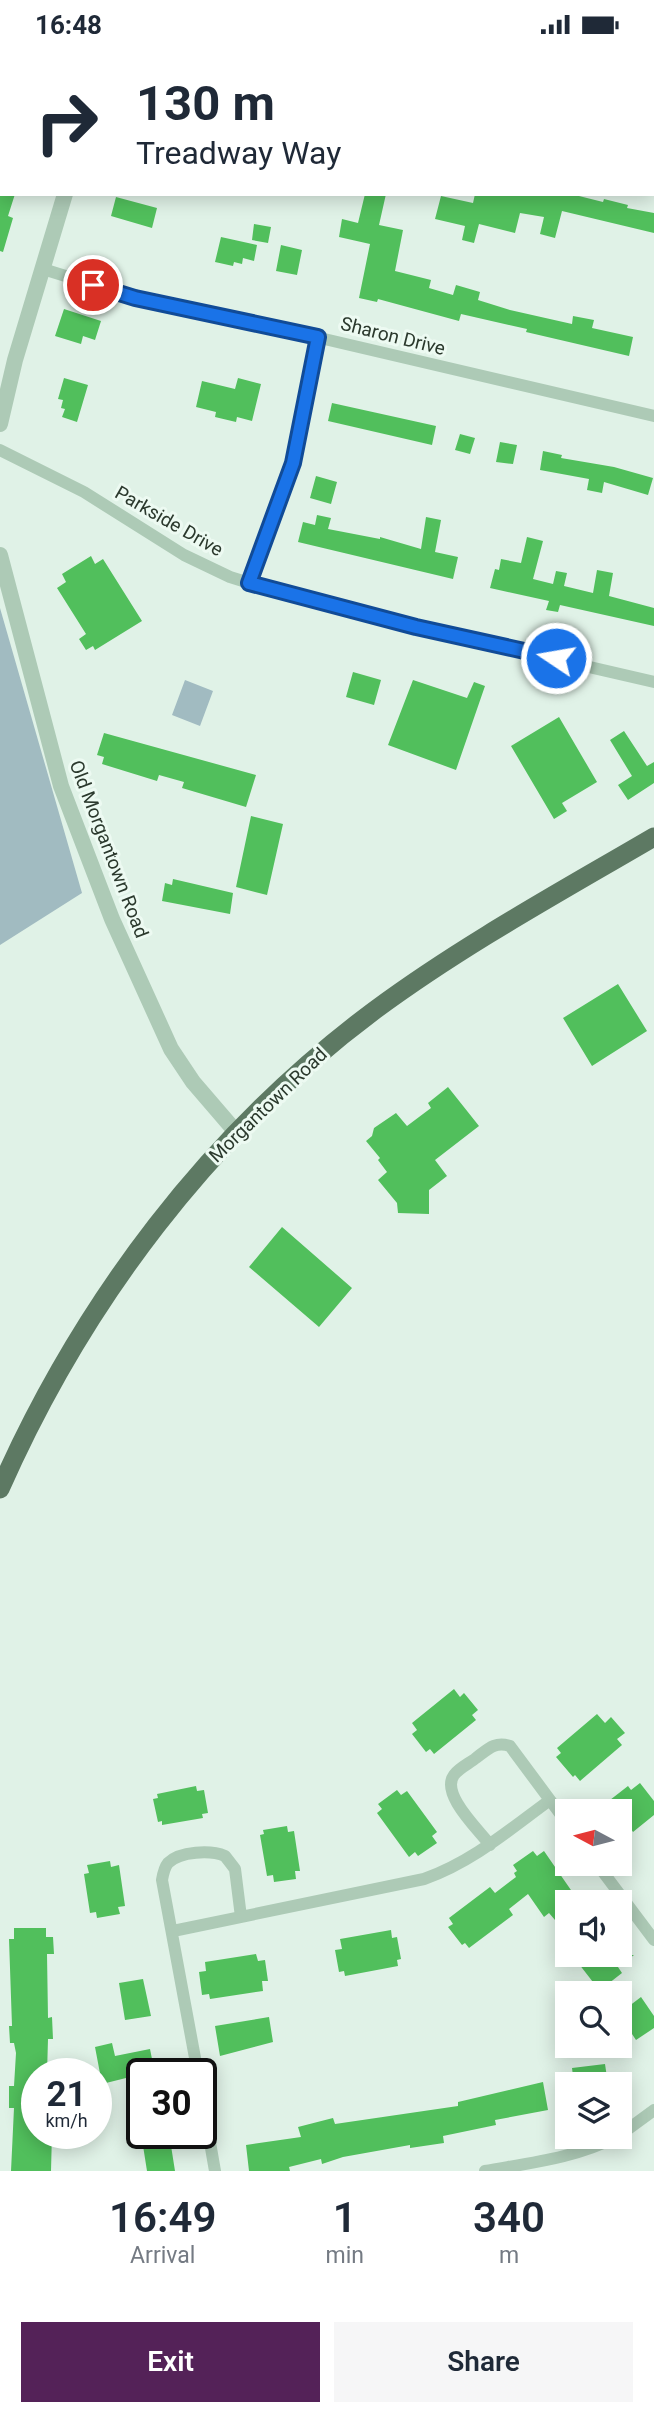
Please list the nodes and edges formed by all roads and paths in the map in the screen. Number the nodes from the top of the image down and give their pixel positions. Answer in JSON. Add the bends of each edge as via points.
{"nodes":[{"id":1,"x":64,"y":196,"type":"edge"},
{"id":2,"x":43,"y":269,"type":"junction"},
{"id":3,"x":318,"y":337,"type":"junction"},
{"id":4,"x":654,"y":416,"type":"edge"},
{"id":5,"x":0,"y":423,"type":"edge"},
{"id":6,"x":0,"y":450,"type":"edge"},
{"id":7,"x":0,"y":555,"type":"edge"},
{"id":8,"x":249,"y":583,"type":"junction"},
{"id":9,"x":5,"y":592,"type":"edge"},
{"id":10,"x":654,"y":682,"type":"edge"},
{"id":11,"x":654,"y":837,"type":"edge"},
{"id":12,"x":236,"y":1132,"type":"junction"},
{"id":13,"x":0,"y":1489,"type":"edge"},
{"id":14,"x":550,"y":1800,"type":"junction"},
{"id":15,"x":555,"y":1807,"type":"edge"},
{"id":16,"x":490,"y":1845,"type":"junction"},
{"id":17,"x":606,"y":1876,"type":"edge"},
{"id":18,"x":241,"y":1917,"type":"junction"},
{"id":19,"x":173,"y":1931,"type":"junction"},
{"id":20,"x":654,"y":1940,"type":"edge"},
{"id":21,"x":195,"y":2058,"type":"edge"},
{"id":22,"x":654,"y":2110,"type":"edge"},
{"id":23,"x":632,"y":2126,"type":"edge"},
{"id":24,"x":211,"y":2149,"type":"edge"},
{"id":25,"x":583,"y":2149,"type":"edge"},
{"id":26,"x":215,"y":2171,"type":"edge"},
{"id":27,"x":485,"y":2171,"type":"edge"}],
"edges":[{"from":1,"to":2,"type":"street"},
{"from":2,"to":3,"type":"street","name":"Sharon Drive","via":[[135,298]]},
{"from":2,"to":5,"type":"street"},
{"from":3,"to":4,"type":"street","name":"Sharon Drive"},
{"from":3,"to":8,"type":"street","via":[[293,463]]},
{"from":6,"to":8,"type":"street","name":"Parkside Drive","via":[[84,492],[206,567]]},
{"from":7,"to":9,"type":"street","name":"Old Morgantown Road"},
{"from":8,"to":10,"type":"street","name":"Parkside Drive"},
{"from":9,"to":12,"type":"street","name":"Old Morgantown Road","via":[[58,777],[112,919],[171,1049]]},
{"from":11,"to":12,"type":"main road","name":"Morgantown Road","via":[[408,987],[311,1061]]},
{"from":12,"to":13,"type":"main road","name":"Morgantown Road","via":[[182,1193],[105,1296],[46,1393]]},
{"from":14,"to":15,"type":"street"},
{"from":14,"to":16,"type":"street"},
{"from":14,"to":16,"type":"street","via":[[510,1746],[494,1744],[454,1775],[451,1784],[456,1802]]},
{"from":16,"to":18,"type":"street","via":[[450,1870],[424,1879]]},
{"from":17,"to":20,"type":"street"},
{"from":18,"to":19,"type":"street"},
{"from":18,"to":19,"type":"street","via":[[232,1861],[217,1853],[177,1857],[162,1880]]},
{"from":19,"to":21,"type":"street"},
{"from":22,"to":23,"type":"street"},
{"from":24,"to":26,"type":"street"},
{"from":25,"to":27,"type":"street"}]}
